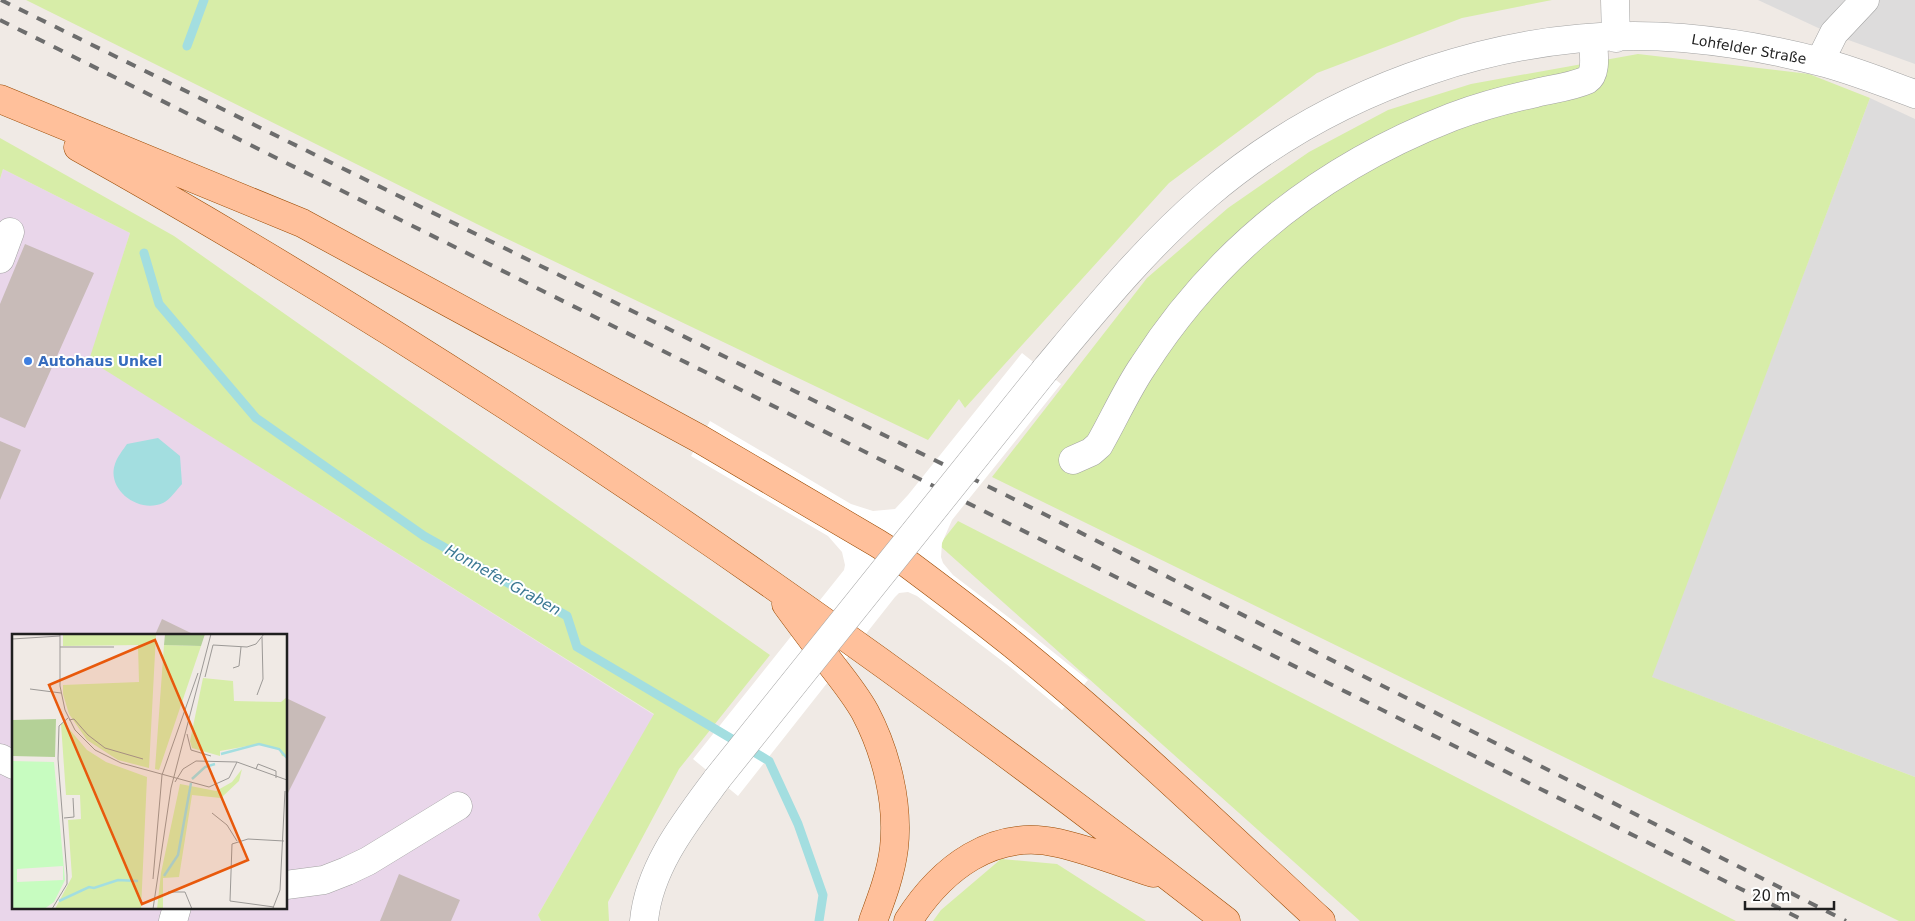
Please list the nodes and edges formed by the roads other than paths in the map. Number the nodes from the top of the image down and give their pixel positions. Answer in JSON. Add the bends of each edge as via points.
{"nodes":[{"id":1,"x":1615,"y":0,"type":"edge"},
{"id":2,"x":1865,"y":0,"type":"edge"},
{"id":3,"x":1605,"y":38,"type":"junction"},
{"id":4,"x":1820,"y":61,"type":"junction"},
{"id":5,"x":1915,"y":94,"type":"edge"},
{"id":6,"x":0,"y":99,"type":"edge"},
{"id":7,"x":0,"y":103,"type":"edge"},
{"id":8,"x":10,"y":232,"type":"dead end"},
{"id":9,"x":0,"y":259,"type":"edge"},
{"id":10,"x":1073,"y":460,"type":"dead end"},
{"id":11,"x":896,"y":555,"type":"junction"},
{"id":12,"x":768,"y":581,"type":"junction"},
{"id":13,"x":0,"y":758,"type":"edge"},
{"id":14,"x":12,"y":764,"type":"edge"},
{"id":15,"x":458,"y":806,"type":"dead end"},
{"id":16,"x":1173,"y":880,"type":"junction"},
{"id":17,"x":288,"y":885,"type":"edge"},
{"id":18,"x":177,"y":908,"type":"edge"},
{"id":19,"x":173,"y":921,"type":"edge"},
{"id":20,"x":644,"y":921,"type":"edge"},
{"id":21,"x":873,"y":921,"type":"edge"},
{"id":22,"x":908,"y":921,"type":"edge"},
{"id":23,"x":1226,"y":921,"type":"edge"},
{"id":24,"x":1321,"y":921,"type":"edge"}],
"edges":[{"from":1,"to":3,"type":"street"},
{"from":2,"to":4,"type":"street","via":[[1834,33]]},
{"from":3,"to":4,"type":"street","name":"Lohfelder Straße","via":[[1700,40]]},
{"from":3,"to":10,"type":"street","via":[[1587,80],[1454,116],[1352,164],[1313,189],[1245,243],[1183,309],[1142,367],[1098,445]]},
{"from":3,"to":11,"type":"street","name":"Lohfelder Straße","bridge":true,"via":[[1500,51],[1418,74],[1334,110],[1244,165],[1189,211],[1115,286]]},
{"from":4,"to":5,"type":"street","name":"Lohfelder Straße"},
{"from":6,"to":11,"type":"main road","via":[[302,223],[700,439]]},
{"from":7,"to":12,"type":"main road","via":[[347,305],[635,490]]},
{"from":8,"to":9,"type":"street"},
{"from":11,"to":20,"type":"street","name":"Lohfelder Straße","bridge":true,"via":[[717,779],[679,832],[660,865]]},
{"from":11,"to":24,"type":"main road","via":[[1075,696]]},
{"from":12,"to":16,"type":"main road","via":[[979,733]]},
{"from":12,"to":21,"type":"main road","via":[[853,693],[874,731],[883,756],[892,790],[894,847],[889,874]]},
{"from":13,"to":14,"type":"street"},
{"from":15,"to":17,"type":"street","via":[[347,871],[324,880]]},
{"from":16,"to":22,"type":"main road","via":[[1057,843],[1014,842],[992,846],[950,871]]},
{"from":16,"to":23,"type":"main road"},
{"from":18,"to":19,"type":"street"}]}
